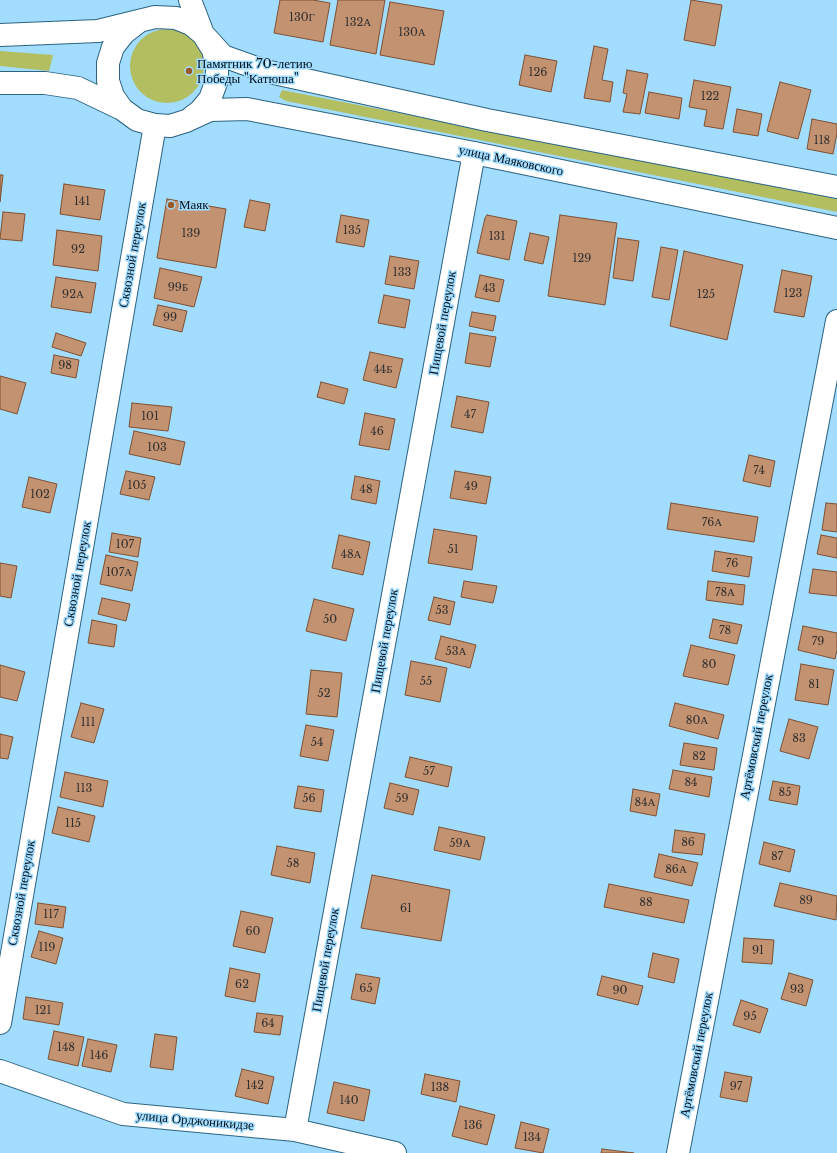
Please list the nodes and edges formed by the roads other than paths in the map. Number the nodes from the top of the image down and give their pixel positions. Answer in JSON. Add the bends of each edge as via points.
{"nodes":[{"id":1,"x":190,"y":0,"type":"edge"},
{"id":2,"x":160,"y":8,"type":"edge"},
{"id":3,"x":203,"y":34,"type":"junction"},
{"id":4,"x":0,"y":35,"type":"edge"},
{"id":5,"x":0,"y":83,"type":"edge"},
{"id":6,"x":122,"y":109,"type":"junction"},
{"id":7,"x":186,"y":121,"type":"junction"},
{"id":8,"x":155,"y":125,"type":"junction"},
{"id":9,"x":474,"y":153,"type":"junction"},
{"id":10,"x":837,"y":187,"type":"edge"},
{"id":11,"x":837,"y":228,"type":"edge"},
{"id":12,"x":837,"y":321,"type":"edge"},
{"id":13,"x":0,"y":1023,"type":"edge"},
{"id":14,"x":0,"y":1071,"type":"edge"},
{"id":15,"x":295,"y":1130,"type":"junction"},
{"id":16,"x":394,"y":1153,"type":"edge"},
{"id":17,"x":678,"y":1153,"type":"edge"}],
"edges":[{"from":1,"to":3,"type":"street"},
{"from":2,"to":3,"type":"street","name":"улица Маяковского","via":[[191,24]]},
{"from":2,"to":4,"type":"street","name":"улица Маяковского","via":[[98,31]]},
{"from":2,"to":6,"type":"street","name":"улица Маяковского","via":[[124,32],[113,47],[108,63],[108,81],[113,96]]},
{"from":3,"to":7,"type":"street","name":"улица Маяковского","via":[[213,50],[217,66],[216,80],[210,99],[200,111]]},
{"from":3,"to":10,"type":"street","name":"улица Маяковского","via":[[223,56],[265,71],[487,120]]},
{"from":5,"to":6,"type":"street","name":"улица Маяковского","via":[[46,83],[78,88]]},
{"from":6,"to":8,"type":"street","name":"улица Маяковского","via":[[137,120]]},
{"from":7,"to":8,"type":"street","name":"улица Маяковского","via":[[170,126]]},
{"from":7,"to":9,"type":"street","name":"улица Маяковского","via":[[210,110],[247,109]]},
{"from":8,"to":13,"type":"street","name":"Сквозной переулок"},
{"from":9,"to":11,"type":"street","name":"улица Маяковского"},
{"from":9,"to":15,"type":"street","name":"Пищевой переулок"},
{"from":12,"to":17,"type":"street","name":"Артёмовский переулок"},
{"from":14,"to":15,"type":"street","name":"улица Орджоникидзе","via":[[123,1114]]},
{"from":15,"to":16,"type":"street","name":"улица Орджоникидзе"}]}
